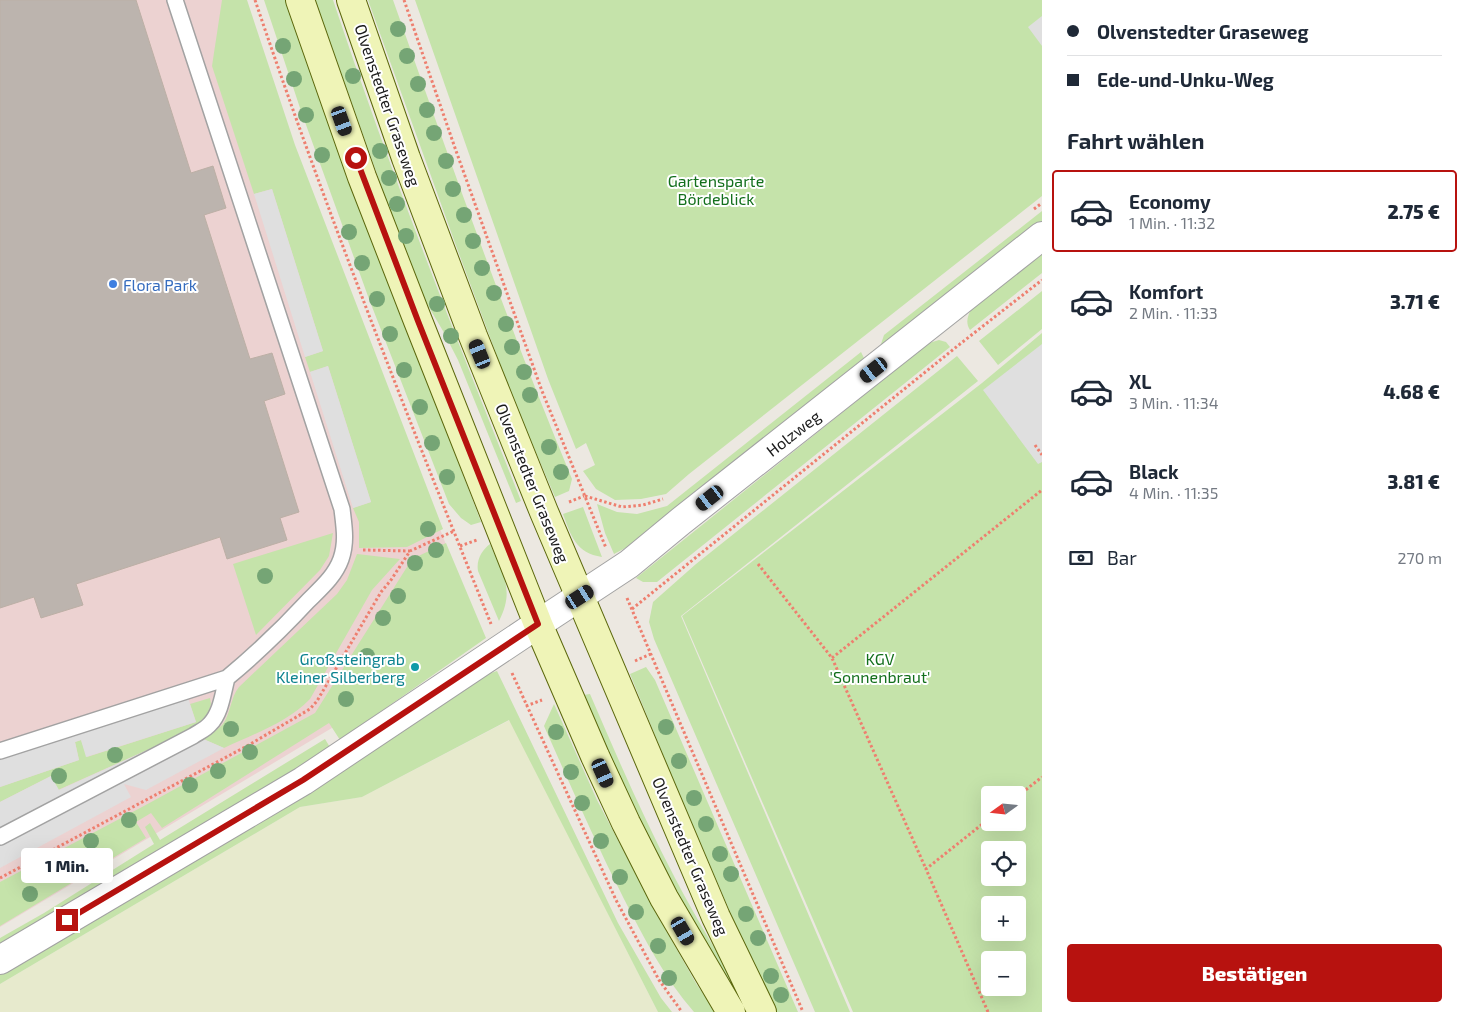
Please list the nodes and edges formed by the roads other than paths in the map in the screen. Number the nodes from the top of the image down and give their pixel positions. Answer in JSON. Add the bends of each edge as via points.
{"nodes":[{"id":1,"x":176,"y":0,"type":"edge"},
{"id":2,"x":300,"y":0,"type":"edge"},
{"id":3,"x":352,"y":0,"type":"edge"},
{"id":4,"x":1042,"y":236,"type":"edge"},
{"id":5,"x":580,"y":597,"type":"junction"},
{"id":6,"x":538,"y":624,"type":"junction"},
{"id":7,"x":227,"y":678,"type":"junction"},
{"id":8,"x":0,"y":751,"type":"edge"},
{"id":9,"x":0,"y":837,"type":"edge"},
{"id":10,"x":0,"y":960,"type":"edge"},
{"id":11,"x":731,"y":1012,"type":"edge"},
{"id":12,"x":762,"y":1012,"type":"edge"}],
"edges":[{"from":1,"to":7,"type":"lane","via":[[342,509],[345,529],[344,550],[336,571],[295,615]]},
{"from":2,"to":6,"type":"main road","name":"Olvenstedter Graseweg","via":[[362,176]]},
{"from":3,"to":5,"type":"main road","name":"Olvenstedter Graseweg","via":[[472,336]]},
{"from":4,"to":5,"type":"street","name":"Holzweg","via":[[629,564]]},
{"from":5,"to":6,"type":"street","name":"Holzweg"},
{"from":5,"to":12,"type":"main road","name":"Olvenstedter Graseweg","via":[[716,917]]},
{"from":6,"to":10,"type":"street","name":"Holzweg","via":[[303,780]]},
{"from":6,"to":11,"type":"main road","name":"Olvenstedter Graseweg","via":[[626,823],[664,898]]},
{"from":7,"to":8,"type":"lane"},
{"from":7,"to":9,"type":"lane","via":[[218,712],[206,728]]}]}
